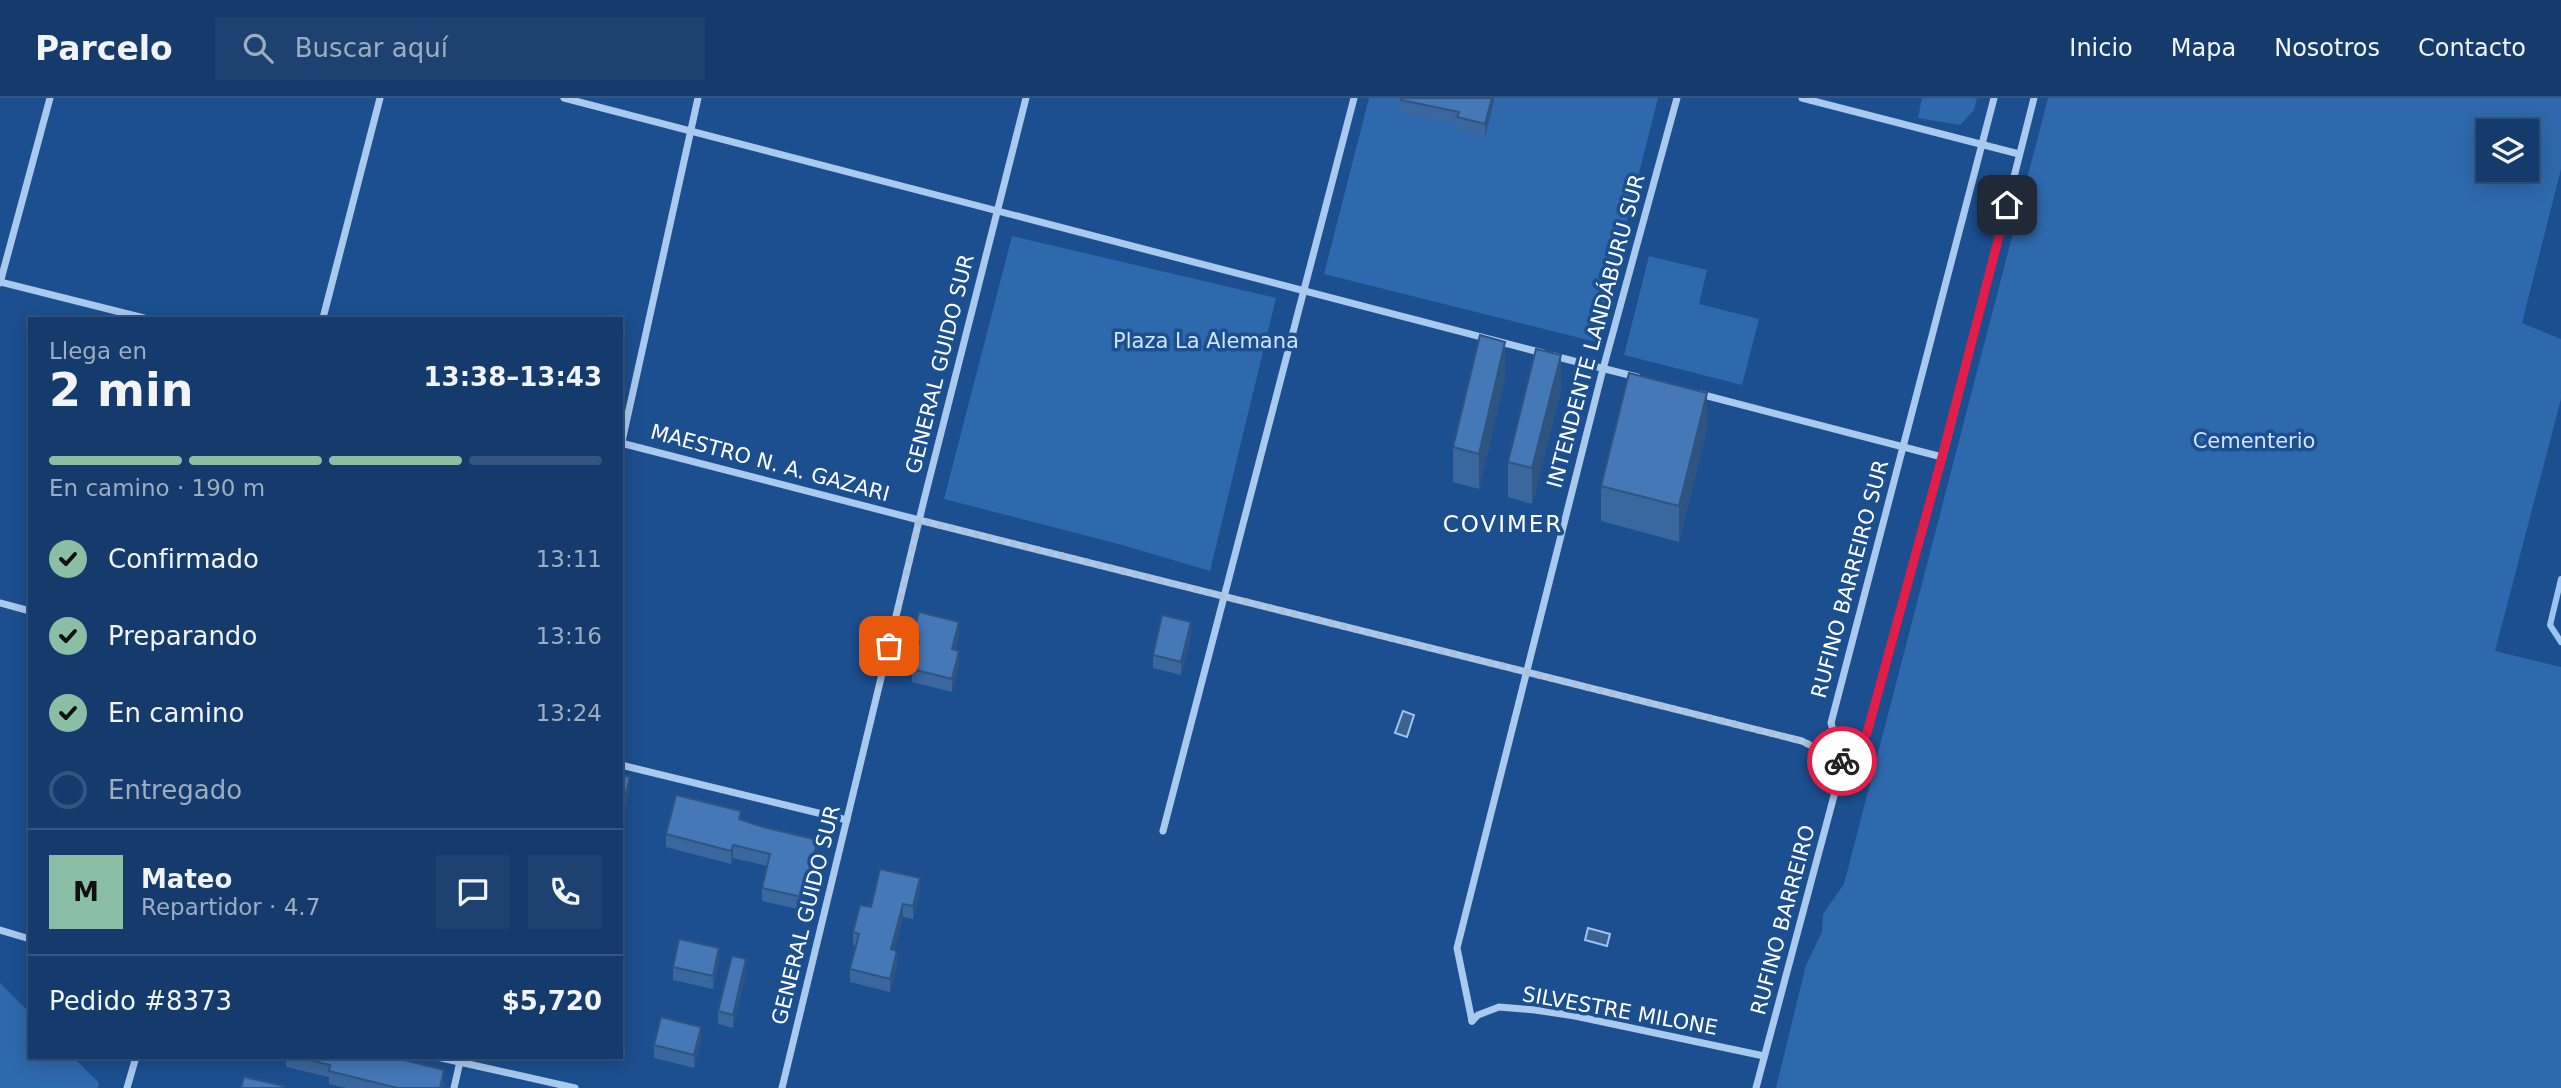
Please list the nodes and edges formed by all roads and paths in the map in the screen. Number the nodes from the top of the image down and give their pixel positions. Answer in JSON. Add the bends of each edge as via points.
{"nodes":[{"id":1,"x":50,"y":98,"type":"edge"},
{"id":2,"x":380,"y":98,"type":"edge"},
{"id":3,"x":565,"y":98,"type":"edge"},
{"id":4,"x":698,"y":98,"type":"edge"},
{"id":5,"x":1026,"y":98,"type":"edge"},
{"id":6,"x":1354,"y":98,"type":"edge"},
{"id":7,"x":1677,"y":98,"type":"edge"},
{"id":8,"x":1802,"y":98,"type":"edge"},
{"id":9,"x":1994,"y":98,"type":"edge"},
{"id":10,"x":2034,"y":98,"type":"edge"},
{"id":11,"x":690,"y":131,"type":"junction"},
{"id":12,"x":1982,"y":145,"type":"junction"},
{"id":13,"x":2019,"y":154,"type":"junction"},
{"id":14,"x":996,"y":210,"type":"junction"},
{"id":15,"x":0,"y":282,"type":"edge"},
{"id":16,"x":1304,"y":291,"type":"junction"},
{"id":17,"x":140,"y":317,"type":"edge"},
{"id":18,"x":323,"y":317,"type":"edge"},
{"id":19,"x":1603,"y":369,"type":"junction"},
{"id":20,"x":1649,"y":380,"type":"edge"},
{"id":21,"x":1689,"y":391,"type":"edge"},
{"id":22,"x":623,"y":439,"type":"edge"},
{"id":23,"x":623,"y":444,"type":"edge"},
{"id":24,"x":1903,"y":447,"type":"junction"},
{"id":25,"x":1942,"y":457,"type":"junction"},
{"id":26,"x":919,"y":520,"type":"junction"},
{"id":27,"x":1225,"y":597,"type":"junction"},
{"id":28,"x":0,"y":603,"type":"edge"},
{"id":29,"x":28,"y":610,"type":"edge"},
{"id":30,"x":1525,"y":673,"type":"junction"},
{"id":31,"x":1843,"y":762,"type":"junction"},
{"id":32,"x":623,"y":765,"type":"edge"},
{"id":33,"x":847,"y":820,"type":"junction"},
{"id":34,"x":1163,"y":831,"type":"dead end"},
{"id":35,"x":0,"y":930,"type":"edge"},
{"id":36,"x":28,"y":938,"type":"edge"},
{"id":37,"x":1472,"y":1021,"type":"joint"},
{"id":38,"x":1764,"y":1056,"type":"junction"},
{"id":39,"x":135,"y":1059,"type":"edge"},
{"id":40,"x":460,"y":1060,"type":"edge"},
{"id":41,"x":127,"y":1088,"type":"edge"},
{"id":42,"x":454,"y":1088,"type":"edge"},
{"id":43,"x":575,"y":1088,"type":"edge"},
{"id":44,"x":782,"y":1088,"type":"edge"},
{"id":45,"x":1756,"y":1088,"type":"edge"}],
"edges":[{"from":1,"to":15,"type":"street"},
{"from":2,"to":18,"type":"street"},
{"from":3,"to":11,"type":"street"},
{"from":4,"to":11,"type":"street"},
{"from":5,"to":14,"type":"street","name":"GENERAL GUIDO SUR"},
{"from":6,"to":16,"type":"street"},
{"from":7,"to":19,"type":"street","name":"INTENDENTE LANDÁBURU SUR"},
{"from":8,"to":12,"type":"street"},
{"from":9,"to":12,"type":"street","name":"RUFINO BARREIRO SUR"},
{"from":10,"to":13,"type":"street"},
{"from":11,"to":14,"type":"street"},
{"from":11,"to":22,"type":"street"},
{"from":12,"to":13,"type":"street"},
{"from":12,"to":24,"type":"street","name":"RUFINO BARREIRO SUR"},
{"from":13,"to":25,"type":"street"},
{"from":14,"to":16,"type":"street"},
{"from":14,"to":26,"type":"street","name":"GENERAL GUIDO SUR"},
{"from":15,"to":17,"type":"street"},
{"from":16,"to":19,"type":"street"},
{"from":16,"to":27,"type":"street"},
{"from":19,"to":20,"type":"street"},
{"from":19,"to":30,"type":"street","name":"INTENDENTE LANDÁBURU SUR"},
{"from":21,"to":24,"type":"street"},
{"from":23,"to":26,"type":"street","name":"MAESTRO N. A. GAZARI"},
{"from":24,"to":25,"type":"street"},
{"from":24,"to":31,"type":"street","name":"RUFINO BARREIRO SUR","via":[[1831,723]]},
{"from":25,"to":31,"type":"street","via":[[1867,733]]},
{"from":26,"to":27,"type":"street","name":"MAESTRO N. A. GAZARI"},
{"from":26,"to":33,"type":"street","name":"GENERAL GUIDO SUR"},
{"from":27,"to":30,"type":"street","name":"MAESTRO N. A. GAZARI"},
{"from":27,"to":34,"type":"street"},
{"from":28,"to":29,"type":"street"},
{"from":30,"to":31,"type":"street","name":"MAESTRO N. A. GAZARI","via":[[1802,741]]},
{"from":30,"to":37,"type":"street","name":"INTENDENTE LANDÁBURU SUR","via":[[1457,948]]},
{"from":31,"to":38,"type":"street","name":"RUFINO BARREIRO"},
{"from":32,"to":33,"type":"street"},
{"from":33,"to":44,"type":"street","name":"GENERAL GUIDO SUR"},
{"from":35,"to":36,"type":"street"},
{"from":37,"to":38,"type":"street","name":"SILVESTRE MILONE","via":[[1499,1007],[1535,1010]]},
{"from":38,"to":45,"type":"street","name":"RUFINO BARREIRO"},
{"from":39,"to":41,"type":"street"},
{"from":40,"to":42,"type":"street"},
{"from":40,"to":43,"type":"street"}]}
